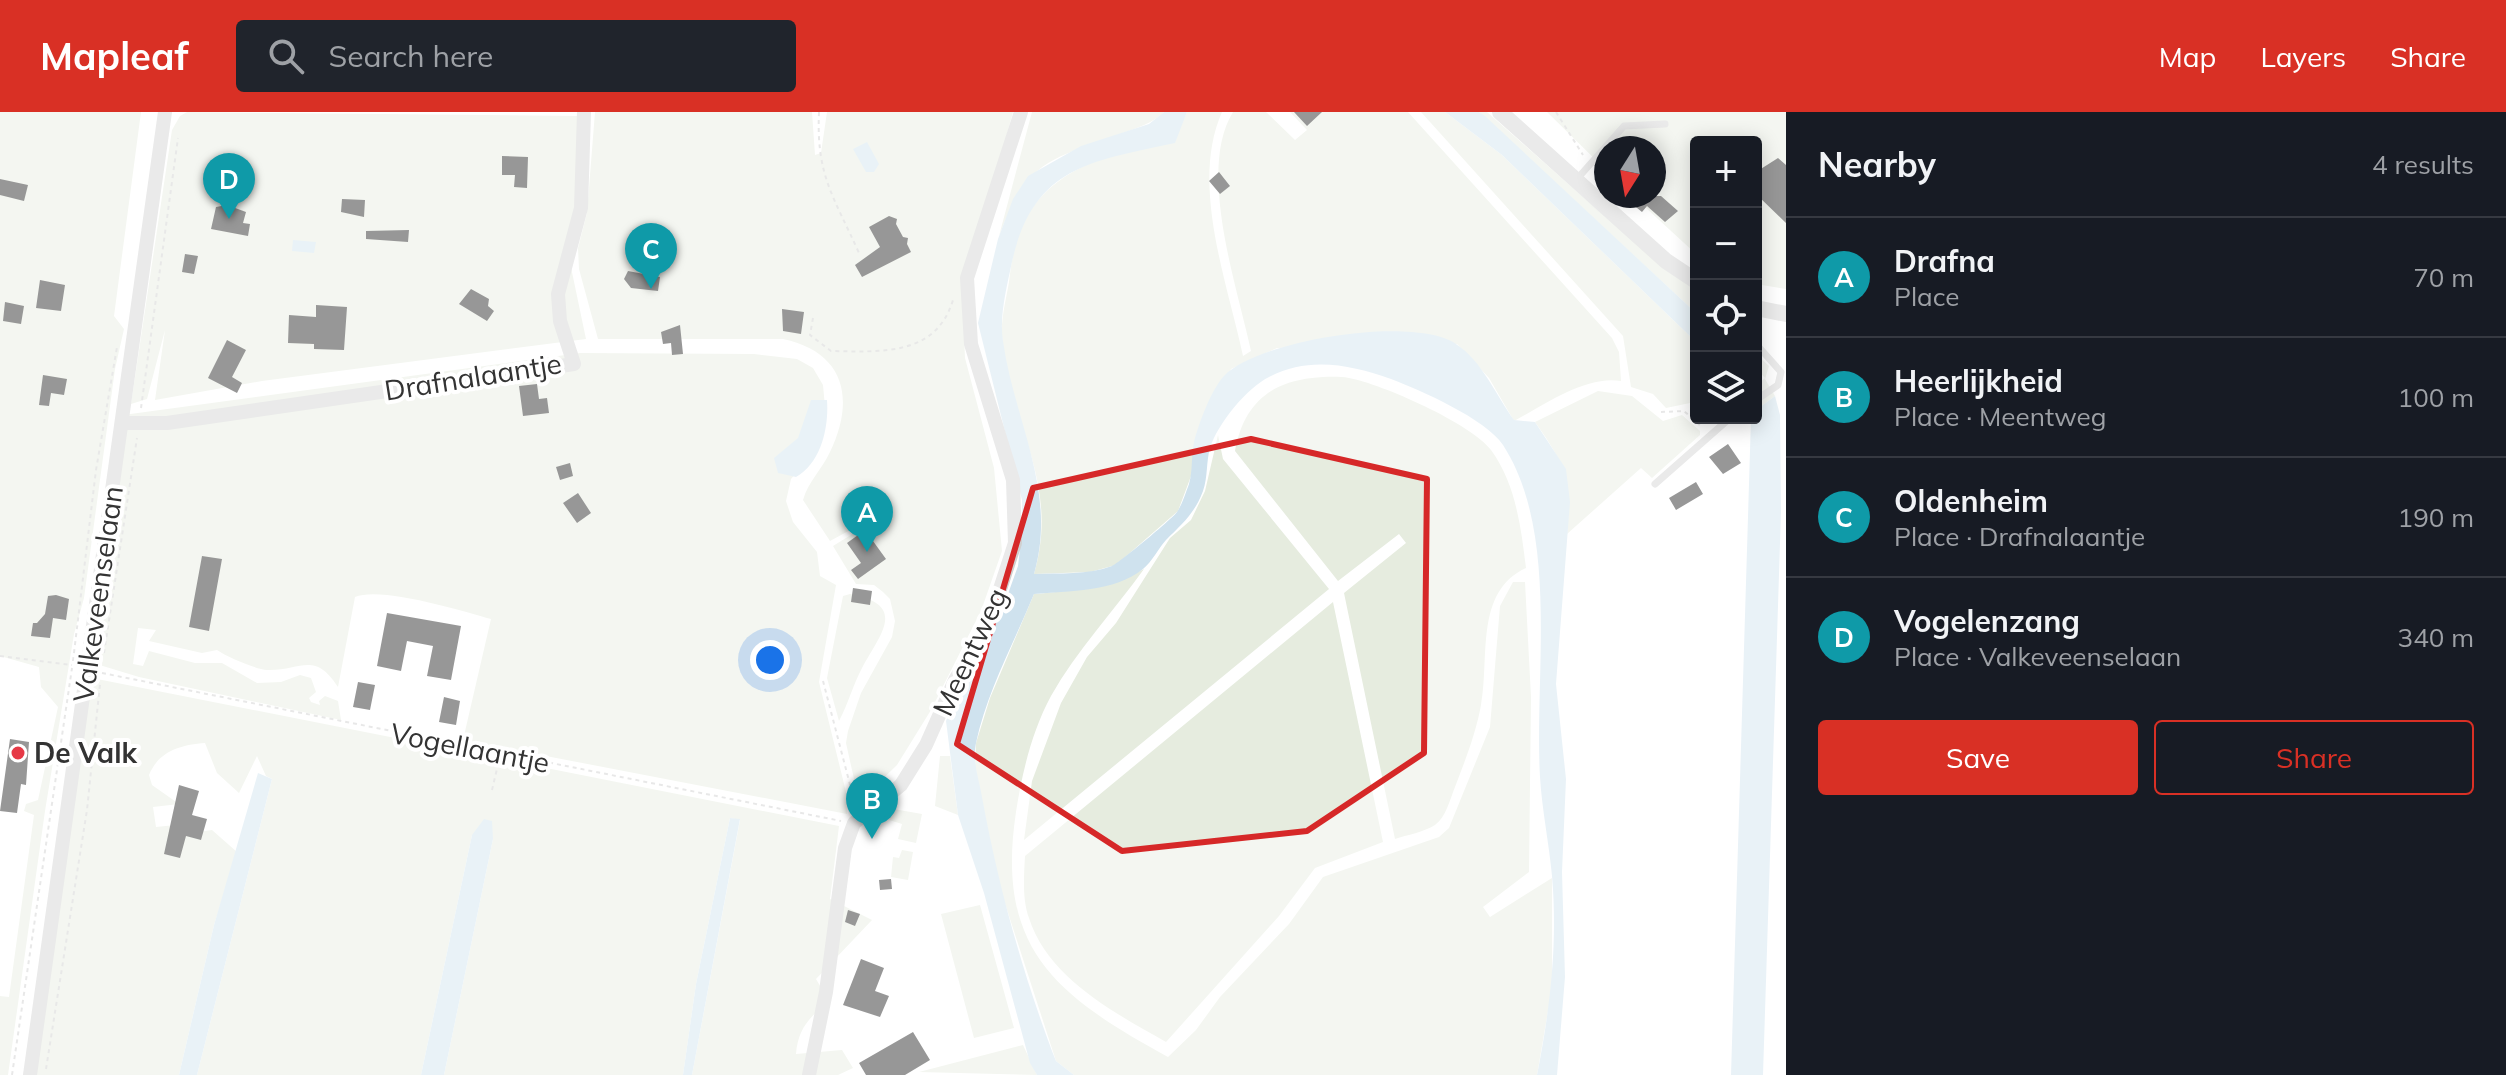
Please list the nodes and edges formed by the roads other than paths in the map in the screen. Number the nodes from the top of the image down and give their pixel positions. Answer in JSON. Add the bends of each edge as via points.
{"nodes":[{"id":1,"x":165,"y":112,"type":"edge"},
{"id":2,"x":584,"y":112,"type":"edge"},
{"id":3,"x":1021,"y":112,"type":"edge"},
{"id":4,"x":1500,"y":112,"type":"edge"},
{"id":5,"x":1665,"y":124,"type":"dead end"},
{"id":6,"x":1577,"y":179,"type":"junction"},
{"id":7,"x":1694,"y":280,"type":"edge"},
{"id":8,"x":1762,"y":309,"type":"edge"},
{"id":9,"x":1786,"y":314,"type":"edge"},
{"id":10,"x":1762,"y":351,"type":"edge"},
{"id":11,"x":1762,"y":396,"type":"edge"},
{"id":12,"x":122,"y":423,"type":"junction"},
{"id":13,"x":1723,"y":424,"type":"edge"},
{"id":14,"x":1655,"y":484,"type":"dead end"},
{"id":15,"x":30,"y":1075,"type":"edge"},
{"id":16,"x":809,"y":1075,"type":"edge"}],
"edges":[{"from":1,"to":12,"type":"street","name":"Valkeveenselaan"},
{"from":2,"to":12,"type":"street","name":"Drafnalaantje","via":[[581,208],[558,294],[560,321],[574,364],[181,421]]},
{"from":3,"to":16,"type":"street","name":"Meentweg","via":[[967,278],[971,344],[1013,480],[1015,543],[988,626],[955,680],[926,745],[901,785],[858,819],[845,848]]},
{"from":4,"to":6,"type":"street"},
{"from":5,"to":6,"type":"lane","via":[[1624,126]]},
{"from":6,"to":7,"type":"street","via":[[1666,261]]},
{"from":8,"to":9,"type":"street"},
{"from":10,"to":11,"type":"lane","via":[[1781,372],[1778,385]]},
{"from":12,"to":15,"type":"street","name":"Valkeveenselaan","via":[[94,671]]},
{"from":13,"to":14,"type":"lane"}]}
